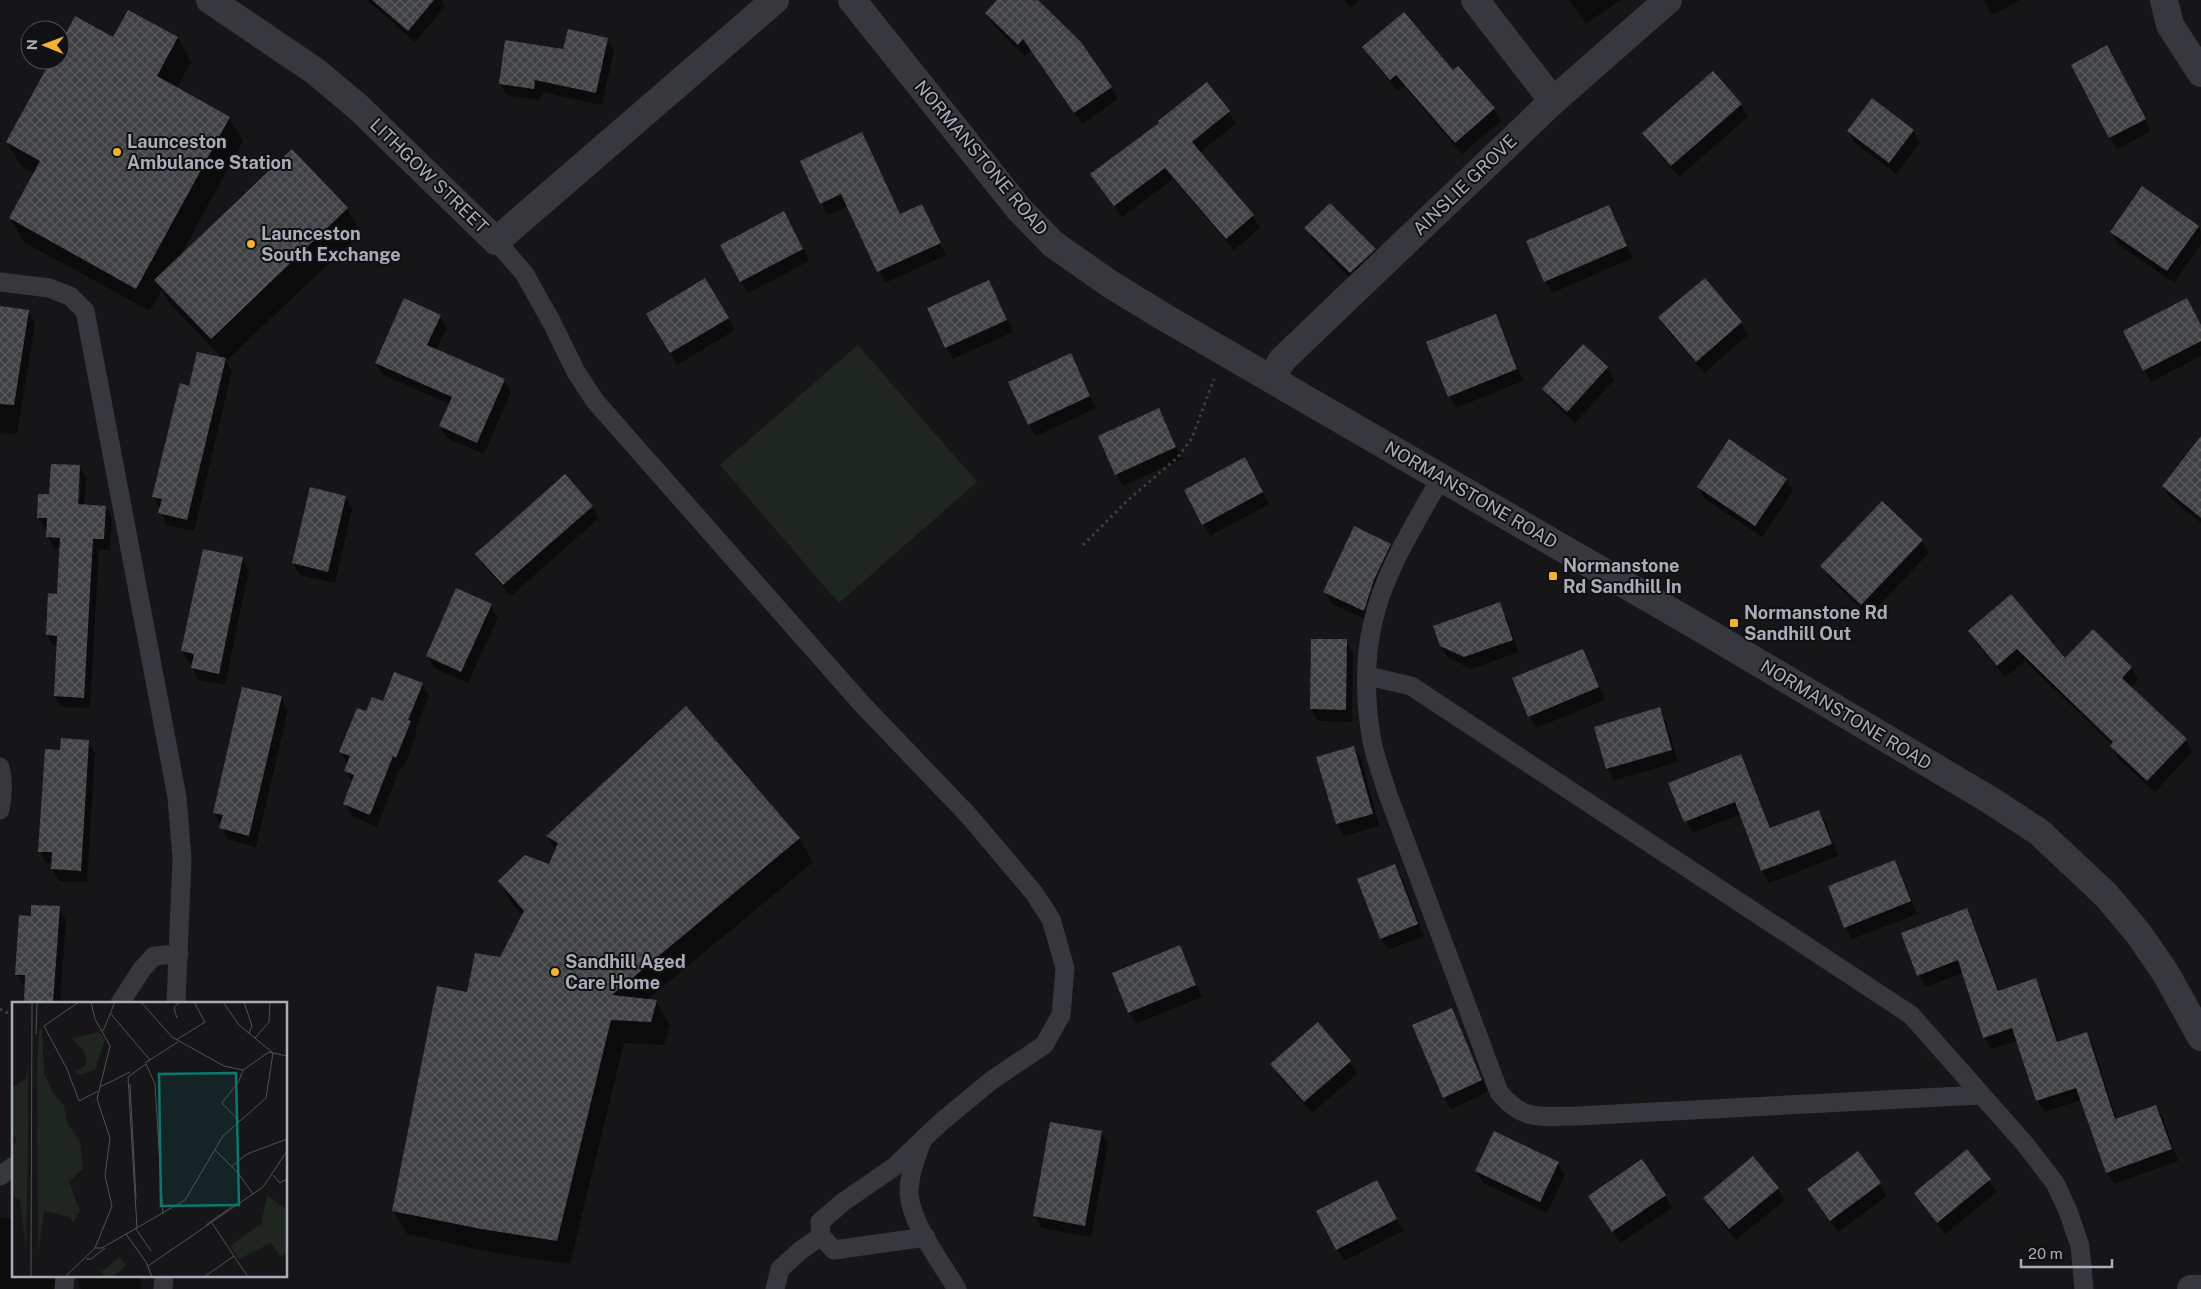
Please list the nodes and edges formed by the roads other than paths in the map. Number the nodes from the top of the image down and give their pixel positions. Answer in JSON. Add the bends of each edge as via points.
{"nodes":[{"id":1,"x":210,"y":0,"type":"edge"},
{"id":2,"x":775,"y":0,"type":"edge"},
{"id":3,"x":852,"y":0,"type":"edge"},
{"id":4,"x":1475,"y":0,"type":"edge"},
{"id":5,"x":1668,"y":0,"type":"edge"},
{"id":6,"x":2164,"y":0,"type":"edge"},
{"id":7,"x":2201,"y":73,"type":"edge"},
{"id":8,"x":1553,"y":101,"type":"junction"},
{"id":9,"x":496,"y":241,"type":"junction"},
{"id":10,"x":0,"y":282,"type":"edge"},
{"id":11,"x":1272,"y":379,"type":"junction"},
{"id":12,"x":1441,"y":477,"type":"junction"},
{"id":13,"x":1368,"y":676,"type":"junction"},
{"id":14,"x":0,"y":767,"type":"edge"},
{"id":15,"x":0,"y":810,"type":"edge"},
{"id":16,"x":179,"y":954,"type":"junction"},
{"id":17,"x":121,"y":1002,"type":"edge"},
{"id":18,"x":176,"y":1002,"type":"edge"},
{"id":19,"x":2201,"y":1038,"type":"edge"},
{"id":20,"x":1980,"y":1096,"type":"junction"},
{"id":21,"x":923,"y":1140,"type":"junction"},
{"id":22,"x":12,"y":1167,"type":"edge"},
{"id":23,"x":0,"y":1176,"type":"edge"},
{"id":24,"x":821,"y":1236,"type":"junction"},
{"id":25,"x":926,"y":1238,"type":"junction"},
{"id":26,"x":65,"y":1276,"type":"edge"},
{"id":27,"x":164,"y":1276,"type":"edge"},
{"id":28,"x":64,"y":1289,"type":"edge"},
{"id":29,"x":163,"y":1289,"type":"edge"},
{"id":30,"x":775,"y":1289,"type":"edge"},
{"id":31,"x":957,"y":1289,"type":"edge"},
{"id":32,"x":2084,"y":1289,"type":"edge"},
{"id":33,"x":2191,"y":1289,"type":"edge"},
{"id":34,"x":2201,"y":1289,"type":"edge"}],
"edges":[{"from":1,"to":9,"type":"street","name":"LITHGOW STREET","via":[[315,71],[358,107]]},
{"from":2,"to":9,"type":"street","name":"LITHGOW STREET"},
{"from":3,"to":11,"type":"street","name":"NORMANSTONE ROAD","via":[[1019,209],[1053,244],[1110,284]]},
{"from":4,"to":8,"type":"street"},
{"from":5,"to":8,"type":"street","name":"AINSLIE GROVE"},
{"from":6,"to":7,"type":"street","via":[[2170,26]]},
{"from":8,"to":11,"type":"street","name":"AINSLIE GROVE","via":[[1282,360]]},
{"from":9,"to":21,"type":"lane","via":[[524,273],[594,401],[862,703],[970,817],[1034,892],[1051,919],[1064,968],[1061,1015],[1044,1045],[992,1080]]},
{"from":10,"to":16,"type":"lane","via":[[49,288],[70,296],[85,311],[177,797],[182,859]]},
{"from":11,"to":12,"type":"street","name":"NORMANSTONE ROAD"},
{"from":12,"to":13,"type":"lane","via":[[1384,588],[1373,622]]},
{"from":12,"to":19,"type":"street","name":"NORMANSTONE ROAD","via":[[2039,832],[2106,895],[2138,933],[2165,972]]},
{"from":13,"to":20,"type":"lane","via":[[1411,686],[1911,1015]]},
{"from":13,"to":20,"type":"lane","via":[[1372,742],[1387,792],[1498,1092],[1522,1114],[1576,1116]]},
{"from":14,"to":15,"type":"lane","via":[[3,796]]},
{"from":16,"to":17,"type":"lane","via":[[154,956]]},
{"from":16,"to":18,"type":"lane"},
{"from":20,"to":32,"type":"lane","via":[[2025,1144],[2055,1184],[2080,1246]]},
{"from":21,"to":24,"type":"lane","via":[[894,1167],[820,1222]]},
{"from":21,"to":25,"type":"lane","via":[[912,1170],[909,1192],[912,1214]]},
{"from":22,"to":23,"type":"lane"},
{"from":24,"to":25,"type":"lane","via":[[834,1250]]},
{"from":24,"to":30,"type":"lane","via":[[780,1269]]},
{"from":25,"to":31,"type":"lane"},
{"from":26,"to":28,"type":"lane"},
{"from":27,"to":29,"type":"lane"},
{"from":33,"to":34,"type":"street"}]}
